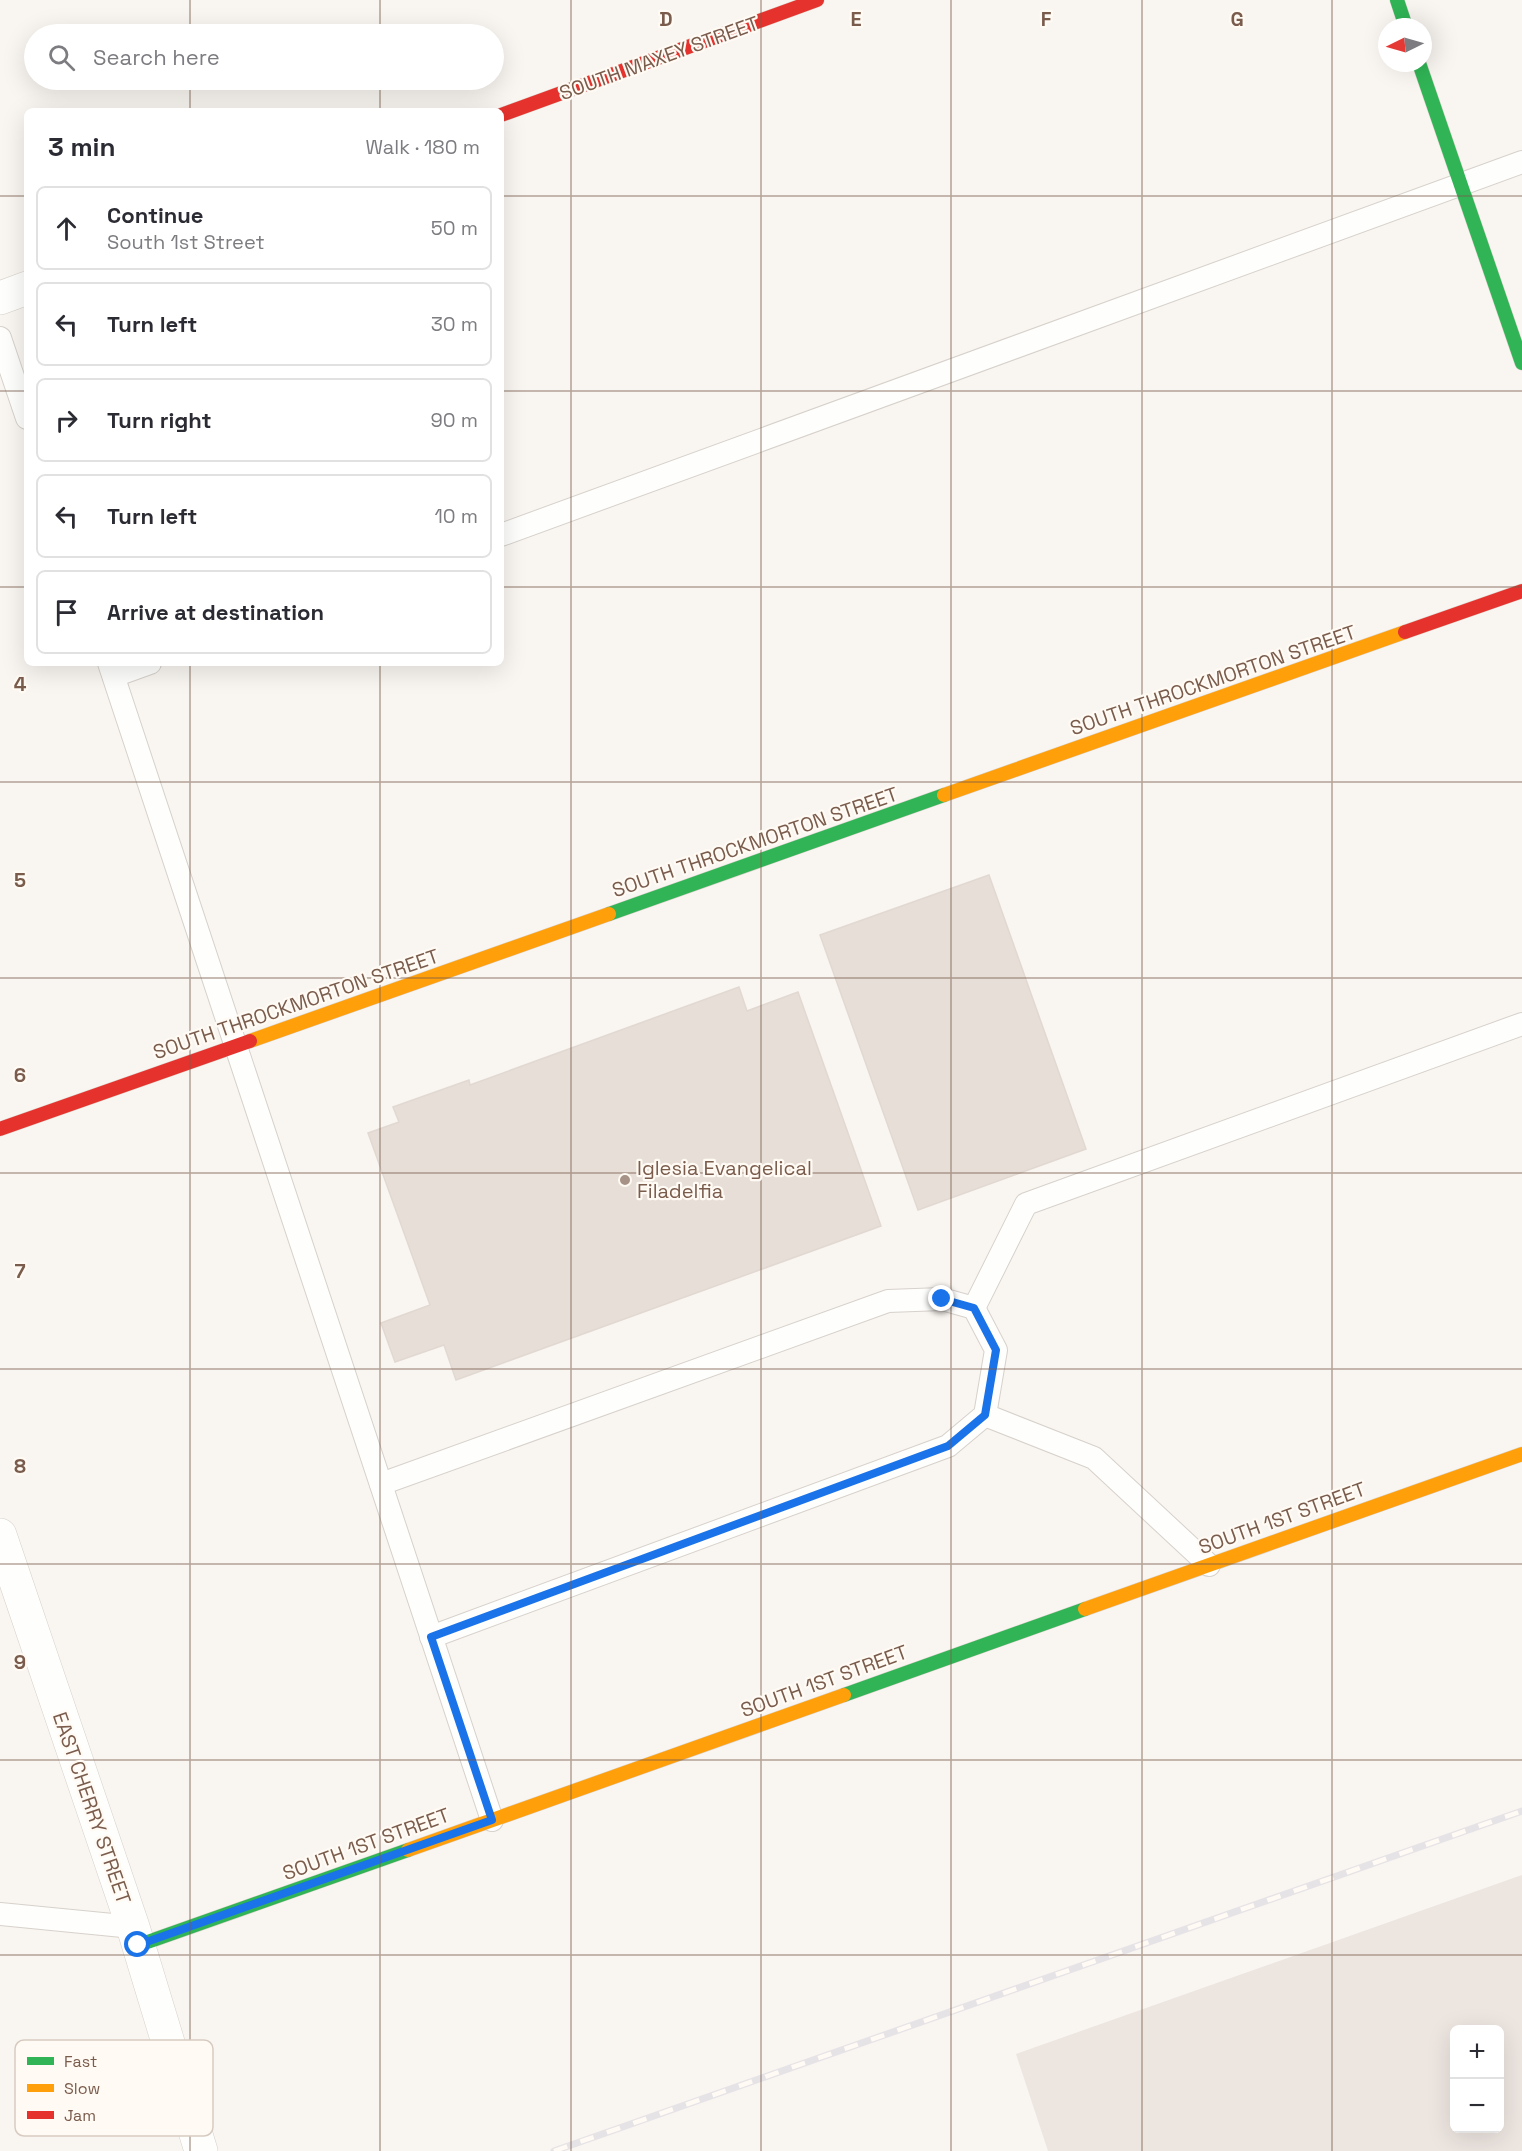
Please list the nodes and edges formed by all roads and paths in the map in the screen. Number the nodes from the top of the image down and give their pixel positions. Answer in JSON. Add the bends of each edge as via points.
{"nodes":[{"id":1,"x":817,"y":0,"type":"edge"},
{"id":2,"x":1397,"y":0,"type":"edge"},
{"id":3,"x":1403,"y":18,"type":"edge"},
{"id":4,"x":1422,"y":72,"type":"edge"},
{"id":5,"x":504,"y":114,"type":"edge"},
{"id":6,"x":1522,"y":162,"type":"edge"},
{"id":7,"x":1461,"y":185,"type":"junction"},
{"id":8,"x":24,"y":289,"type":"edge"},
{"id":9,"x":0,"y":298,"type":"edge"},
{"id":10,"x":0,"y":338,"type":"edge"},
{"id":11,"x":1522,"y":363,"type":"edge"},
{"id":12,"x":24,"y":409,"type":"edge"},
{"id":13,"x":504,"y":534,"type":"edge"},
{"id":14,"x":1522,"y":591,"type":"edge"},
{"id":15,"x":133,"y":666,"type":"edge"},
{"id":16,"x":111,"y":670,"type":"edge"},
{"id":17,"x":1522,"y":1024,"type":"edge"},
{"id":18,"x":237,"y":1046,"type":"junction"},
{"id":19,"x":0,"y":1129,"type":"edge"},
{"id":20,"x":974,"y":1308,"type":"junction"},
{"id":21,"x":985,"y":1415,"type":"junction"},
{"id":22,"x":1522,"y":1454,"type":"edge"},
{"id":23,"x":381,"y":1484,"type":"junction"},
{"id":24,"x":0,"y":1535,"type":"edge"},
{"id":25,"x":1209,"y":1565,"type":"junction"},
{"id":26,"x":431,"y":1637,"type":"junction"},
{"id":27,"x":492,"y":1820,"type":"junction"},
{"id":28,"x":0,"y":1914,"type":"edge"},
{"id":29,"x":136,"y":1936,"type":"junction"},
{"id":30,"x":167,"y":2040,"type":"edge"},
{"id":31,"x":196,"y":2136,"type":"edge"},
{"id":32,"x":201,"y":2151,"type":"edge"}],
"edges":[{"from":1,"to":5,"type":"street","name":"SOUTH MAXEY STREET"},
{"from":2,"to":3,"type":"street"},
{"from":4,"to":7,"type":"street"},
{"from":6,"to":7,"type":"lane"},
{"from":7,"to":11,"type":"street"},
{"from":7,"to":13,"type":"lane"},
{"from":8,"to":9,"type":"street"},
{"from":10,"to":12,"type":"lane"},
{"from":14,"to":18,"type":"street","name":"SOUTH THROCKMORTON STREET"},
{"from":15,"to":16,"type":"lane"},
{"from":16,"to":18,"type":"lane"},
{"from":17,"to":20,"type":"lane","via":[[1026,1204]]},
{"from":18,"to":19,"type":"street","name":"SOUTH THROCKMORTON STREET"},
{"from":18,"to":23,"type":"lane"},
{"from":20,"to":21,"type":"lane","via":[[996,1350]]},
{"from":20,"to":23,"type":"lane","via":[[942,1299],[888,1301]]},
{"from":21,"to":25,"type":"lane","via":[[1094,1458]]},
{"from":21,"to":26,"type":"lane","via":[[948,1446]]},
{"from":22,"to":25,"type":"street","name":"SOUTH 1ST STREET"},
{"from":23,"to":26,"type":"lane"},
{"from":24,"to":29,"type":"street","name":"EAST CHERRY STREET"},
{"from":25,"to":27,"type":"street","name":"SOUTH 1ST STREET"},
{"from":26,"to":27,"type":"lane"},
{"from":27,"to":29,"type":"street","name":"SOUTH 1ST STREET"},
{"from":28,"to":29,"type":"lane"},
{"from":29,"to":30,"type":"street","name":"EAST CHERRY STREET"},
{"from":31,"to":32,"type":"street","name":"EAST CHERRY STREET"}]}
